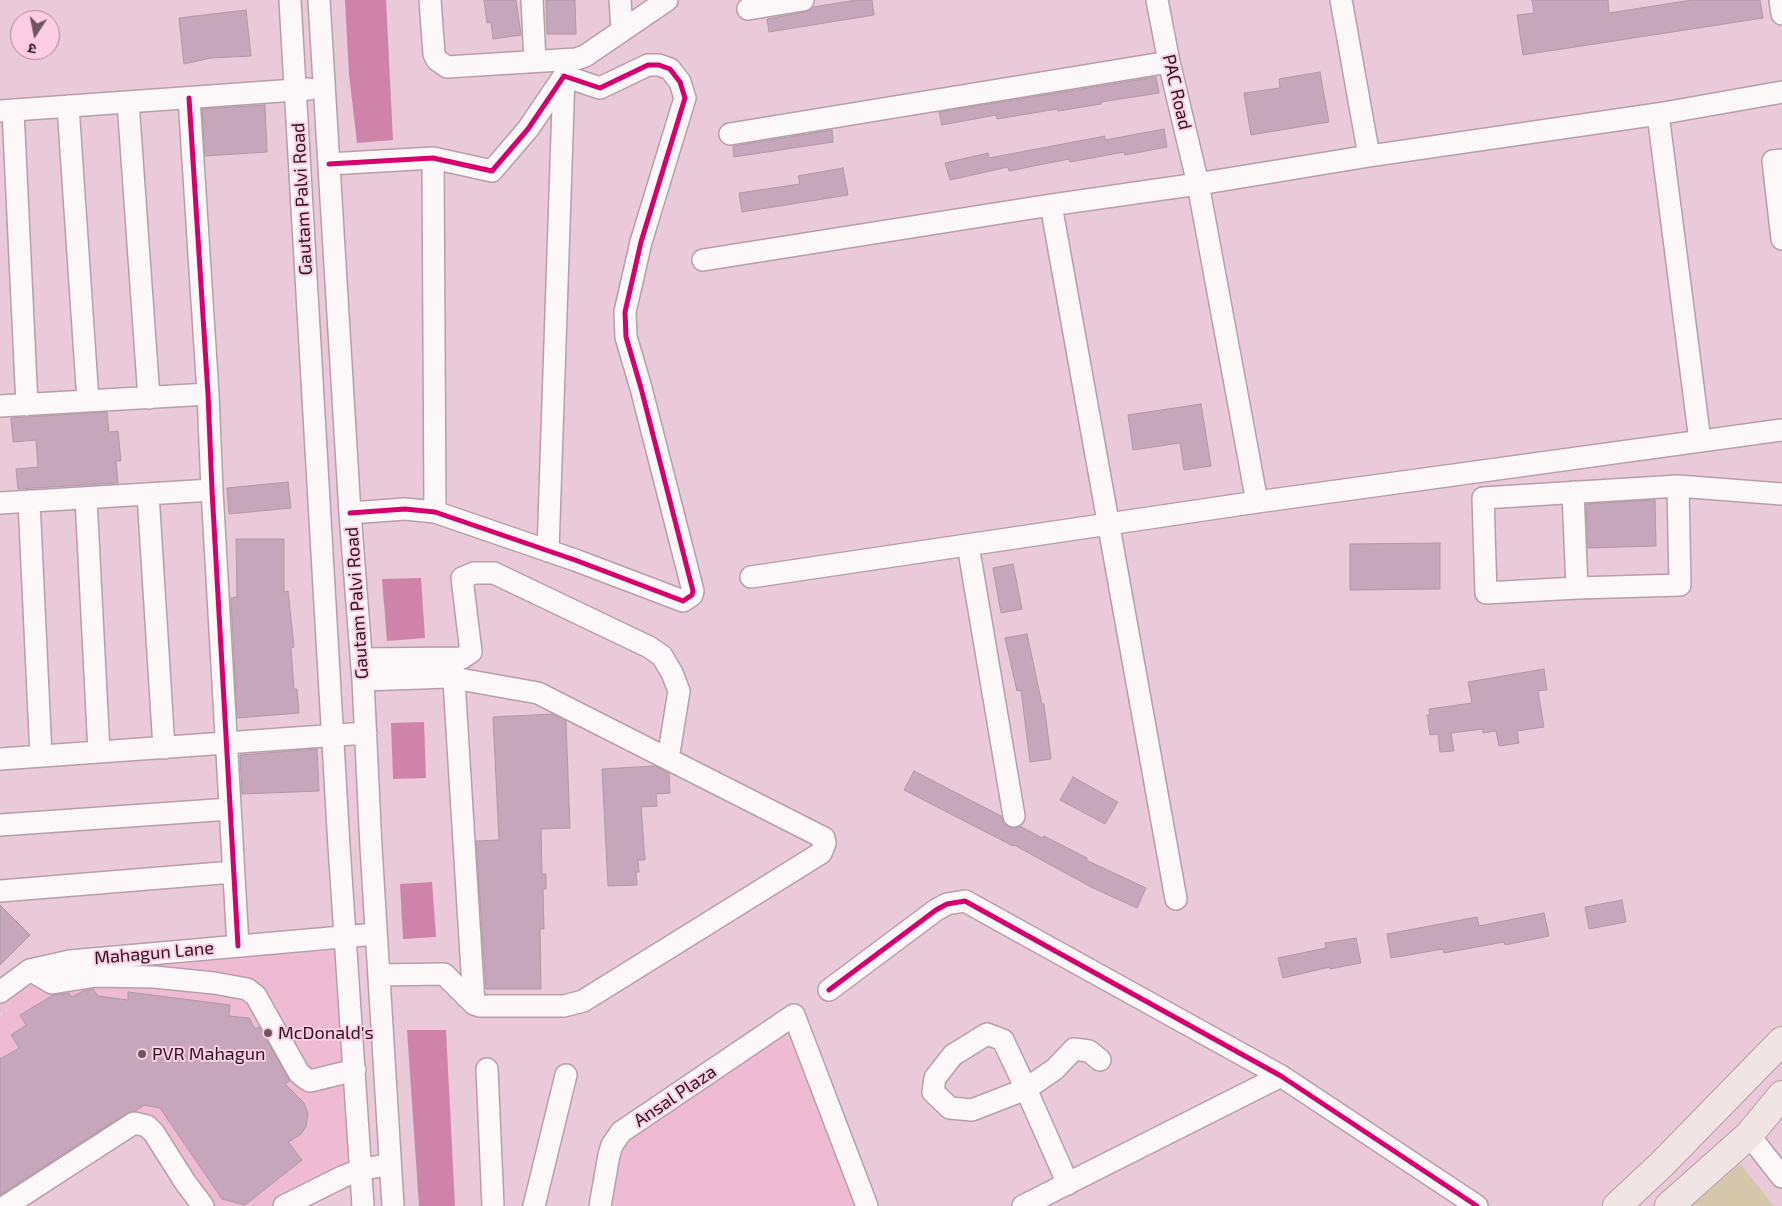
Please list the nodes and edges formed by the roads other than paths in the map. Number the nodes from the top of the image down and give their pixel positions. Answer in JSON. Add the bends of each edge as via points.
{"nodes":[{"id":1,"x":290,"y":0,"type":"edge"},
{"id":2,"x":319,"y":0,"type":"edge"},
{"id":3,"x":430,"y":0,"type":"edge"},
{"id":4,"x":532,"y":0,"type":"edge"},
{"id":5,"x":620,"y":0,"type":"edge"},
{"id":6,"x":667,"y":0,"type":"edge"},
{"id":7,"x":803,"y":0,"type":"edge"},
{"id":8,"x":1157,"y":0,"type":"edge"},
{"id":9,"x":1341,"y":0,"type":"edge"},
{"id":10,"x":1780,"y":0,"type":"edge"},
{"id":11,"x":748,"y":9,"type":"dead end"},
{"id":12,"x":1782,"y":14,"type":"edge"},
{"id":13,"x":622,"y":30,"type":"junction"},
{"id":14,"x":535,"y":61,"type":"junction"},
{"id":15,"x":1169,"y":62,"type":"junction"},
{"id":16,"x":564,"y":76,"type":"junction"},
{"id":17,"x":324,"y":88,"type":"junction"},
{"id":18,"x":296,"y":90,"type":"junction"},
{"id":19,"x":1782,"y":92,"type":"edge"},
{"id":20,"x":189,"y":98,"type":"junction"},
{"id":21,"x":128,"y":102,"type":"junction"},
{"id":22,"x":68,"y":106,"type":"junction"},
{"id":23,"x":6,"y":111,"type":"edge"},
{"id":24,"x":1658,"y":114,"type":"junction"},
{"id":25,"x":730,"y":134,"type":"dead end"},
{"id":26,"x":1369,"y":156,"type":"junction"},
{"id":27,"x":433,"y":158,"type":"junction"},
{"id":28,"x":1782,"y":160,"type":"edge"},
{"id":29,"x":329,"y":164,"type":"junction"},
{"id":30,"x":1198,"y":184,"type":"junction"},
{"id":31,"x":1051,"y":205,"type":"junction"},
{"id":32,"x":1782,"y":238,"type":"edge"},
{"id":33,"x":703,"y":260,"type":"dead end"},
{"id":34,"x":208,"y":394,"type":"junction"},
{"id":35,"x":149,"y":398,"type":"junction"},
{"id":36,"x":88,"y":401,"type":"junction"},
{"id":37,"x":27,"y":405,"type":"junction"},
{"id":38,"x":0,"y":406,"type":"edge"},
{"id":39,"x":1782,"y":430,"type":"edge"},
{"id":40,"x":1700,"y":441,"type":"junction"},
{"id":41,"x":1678,"y":486,"type":"junction"},
{"id":42,"x":212,"y":490,"type":"junction"},
{"id":43,"x":1573,"y":492,"type":"junction"},
{"id":44,"x":148,"y":494,"type":"junction"},
{"id":45,"x":1782,"y":494,"type":"edge"},
{"id":46,"x":86,"y":498,"type":"junction"},
{"id":47,"x":29,"y":501,"type":"junction"},
{"id":48,"x":1257,"y":502,"type":"junction"},
{"id":49,"x":0,"y":503,"type":"edge"},
{"id":50,"x":435,"y":512,"type":"junction"},
{"id":51,"x":350,"y":513,"type":"junction"},
{"id":52,"x":1108,"y":524,"type":"junction"},
{"id":53,"x":968,"y":545,"type":"junction"},
{"id":54,"x":548,"y":551,"type":"junction"},
{"id":55,"x":751,"y":577,"type":"dead end"},
{"id":56,"x":1577,"y":588,"type":"junction"},
{"id":57,"x":362,"y":659,"type":"junction"},
{"id":58,"x":453,"y":668,"type":"junction"},
{"id":59,"x":363,"y":680,"type":"junction"},
{"id":60,"x":366,"y":733,"type":"junction"},
{"id":61,"x":332,"y":736,"type":"junction"},
{"id":62,"x":226,"y":744,"type":"junction"},
{"id":63,"x":164,"y":748,"type":"junction"},
{"id":64,"x":99,"y":752,"type":"junction"},
{"id":65,"x":41,"y":756,"type":"junction"},
{"id":66,"x":0,"y":759,"type":"edge"},
{"id":67,"x":668,"y":759,"type":"junction"},
{"id":68,"x":230,"y":809,"type":"junction"},
{"id":69,"x":1014,"y":816,"type":"dead end"},
{"id":70,"x":0,"y":825,"type":"edge"},
{"id":71,"x":234,"y":872,"type":"junction"},
{"id":72,"x":0,"y":892,"type":"edge"},
{"id":73,"x":1176,"y":899,"type":"dead end"},
{"id":74,"x":376,"y":934,"type":"junction"},
{"id":75,"x":345,"y":936,"type":"junction"},
{"id":76,"x":238,"y":946,"type":"junction"},
{"id":77,"x":30,"y":970,"type":"junction"},
{"id":78,"x":379,"y":975,"type":"junction"},
{"id":79,"x":829,"y":990,"type":"dead end"},
{"id":80,"x":0,"y":992,"type":"edge"},
{"id":81,"x":474,"y":1004,"type":"junction"},
{"id":82,"x":1782,"y":1041,"type":"edge"},
{"id":83,"x":1100,"y":1060,"type":"dead end"},
{"id":84,"x":487,"y":1069,"type":"dead end"},
{"id":85,"x":354,"y":1070,"type":"junction"},
{"id":86,"x":566,"y":1074,"type":"dead end"},
{"id":87,"x":1281,"y":1076,"type":"junction"},
{"id":88,"x":1782,"y":1095,"type":"edge"},
{"id":89,"x":1749,"y":1136,"type":"junction"},
{"id":90,"x":390,"y":1164,"type":"junction"},
{"id":91,"x":360,"y":1170,"type":"junction"},
{"id":92,"x":1782,"y":1177,"type":"edge"},
{"id":93,"x":1068,"y":1184,"type":"junction"},
{"id":94,"x":6,"y":1206,"type":"edge"},
{"id":95,"x":203,"y":1206,"type":"edge"},
{"id":96,"x":284,"y":1206,"type":"edge"},
{"id":97,"x":363,"y":1206,"type":"edge"},
{"id":98,"x":393,"y":1206,"type":"edge"},
{"id":99,"x":493,"y":1206,"type":"edge"},
{"id":100,"x":534,"y":1206,"type":"edge"},
{"id":101,"x":600,"y":1206,"type":"edge"},
{"id":102,"x":868,"y":1206,"type":"edge"},
{"id":103,"x":1023,"y":1206,"type":"edge"},
{"id":104,"x":1477,"y":1206,"type":"edge"},
{"id":105,"x":1617,"y":1206,"type":"edge"},
{"id":106,"x":1669,"y":1206,"type":"edge"}],
"edges":[{"from":1,"to":18,"type":"street","name":"Gautam Palvi Road"},
{"from":2,"to":17,"type":"street","name":"Gautam Palvi Road"},
{"from":3,"to":14,"type":"street","via":[[434,54],[447,67]]},
{"from":4,"to":14,"type":"street"},
{"from":5,"to":13,"type":"street"},
{"from":6,"to":13,"type":"street"},
{"from":7,"to":11,"type":"street"},
{"from":8,"to":15,"type":"street","name":"PAC Road"},
{"from":9,"to":26,"type":"street"},
{"from":10,"to":12,"type":"street"},
{"from":13,"to":14,"type":"street","via":[[576,59]]},
{"from":15,"to":25,"type":"street"},
{"from":15,"to":30,"type":"street","name":"PAC Road"},
{"from":16,"to":27,"type":"street","via":[[528,128],[492,171]]},
{"from":16,"to":54,"type":"street"},
{"from":16,"to":54,"type":"street","via":[[600,88],[648,65],[659,64],[670,69],[680,82],[685,98],[641,242],[625,312],[626,337],[692,595],[683,601]]},
{"from":17,"to":18,"type":"street"},
{"from":17,"to":29,"type":"street","name":"Gautam Palvi Road"},
{"from":18,"to":20,"type":"street"},
{"from":18,"to":61,"type":"street","name":"Gautam Palvi Road"},
{"from":19,"to":24,"type":"street"},
{"from":20,"to":21,"type":"street"},
{"from":20,"to":34,"type":"street"},
{"from":21,"to":22,"type":"street"},
{"from":21,"to":35,"type":"street"},
{"from":22,"to":23,"type":"street"},
{"from":22,"to":36,"type":"street"},
{"from":23,"to":37,"type":"street"},
{"from":24,"to":26,"type":"street"},
{"from":24,"to":40,"type":"street"},
{"from":26,"to":30,"type":"street"},
{"from":27,"to":29,"type":"street"},
{"from":27,"to":50,"type":"street"},
{"from":28,"to":32,"type":"street","via":[[1773,161]]},
{"from":29,"to":51,"type":"street","name":"Gautam Palvi Road"},
{"from":30,"to":31,"type":"street"},
{"from":30,"to":48,"type":"street","name":"PAC Road"},
{"from":31,"to":33,"type":"street"},
{"from":31,"to":52,"type":"street"},
{"from":34,"to":35,"type":"street"},
{"from":34,"to":42,"type":"street"},
{"from":35,"to":36,"type":"street"},
{"from":36,"to":37,"type":"street"},
{"from":37,"to":38,"type":"street"},
{"from":39,"to":40,"type":"street"},
{"from":40,"to":48,"type":"street"},
{"from":41,"to":43,"type":"street"},
{"from":41,"to":45,"type":"street"},
{"from":41,"to":56,"type":"street","via":[[1680,585]]},
{"from":42,"to":44,"type":"street"},
{"from":42,"to":62,"type":"street"},
{"from":43,"to":56,"type":"street"},
{"from":43,"to":56,"type":"street","via":[[1483,498],[1486,593]]},
{"from":44,"to":46,"type":"street"},
{"from":44,"to":63,"type":"street"},
{"from":46,"to":47,"type":"street"},
{"from":46,"to":64,"type":"street"},
{"from":47,"to":49,"type":"street"},
{"from":47,"to":65,"type":"street"},
{"from":48,"to":52,"type":"street"},
{"from":50,"to":51,"type":"street","via":[[405,509]]},
{"from":50,"to":54,"type":"street"},
{"from":51,"to":57,"type":"street","name":"Gautam Palvi Road"},
{"from":52,"to":53,"type":"street"},
{"from":52,"to":73,"type":"street"},
{"from":53,"to":55,"type":"street"},
{"from":53,"to":69,"type":"street"},
{"from":57,"to":58,"type":"street"},
{"from":57,"to":59,"type":"street","name":"Gautam Palvi Road"},
{"from":58,"to":59,"type":"street"},
{"from":58,"to":67,"type":"street","via":[[538,693]]},
{"from":58,"to":67,"type":"street","via":[[471,652],[462,578],[474,573],[494,573],[662,656],[679,691]]},
{"from":58,"to":81,"type":"street"},
{"from":59,"to":60,"type":"street","name":"Gautam Palvi Road"},
{"from":60,"to":61,"type":"street"},
{"from":60,"to":74,"type":"street","name":"Gautam Palvi Road"},
{"from":61,"to":62,"type":"street"},
{"from":61,"to":75,"type":"street","name":"Gautam Palvi Road"},
{"from":62,"to":63,"type":"street"},
{"from":62,"to":68,"type":"street"},
{"from":63,"to":64,"type":"street"},
{"from":64,"to":65,"type":"street"},
{"from":65,"to":66,"type":"street"},
{"from":67,"to":81,"type":"street","via":[[824,838],[824,849],[583,1001],[564,1006]]},
{"from":68,"to":70,"type":"street"},
{"from":68,"to":71,"type":"street"},
{"from":71,"to":72,"type":"street"},
{"from":71,"to":76,"type":"street"},
{"from":74,"to":75,"type":"street","name":"Mahagun Lane"},
{"from":74,"to":78,"type":"street","name":"Gautam Palvi Road"},
{"from":75,"to":76,"type":"street","name":"Mahagun Lane"},
{"from":75,"to":85,"type":"street","name":"Gautam Palvi Road"},
{"from":76,"to":77,"type":"street","name":"Mahagun Lane","via":[[70,961]]},
{"from":77,"to":80,"type":"street","name":"Mahagun Lane"},
{"from":77,"to":85,"type":"street","via":[[52,983],[96,976],[214,983],[247,989],[256,996],[299,1073],[305,1078],[310,1081]]},
{"from":78,"to":81,"type":"street","via":[[444,974]]},
{"from":78,"to":90,"type":"street","name":"Gautam Palvi Road"},
{"from":79,"to":87,"type":"street","via":[[936,910],[965,901]]},
{"from":82,"to":105,"type":"main road"},
{"from":83,"to":93,"type":"street","via":[[1089,1051],[1074,1049],[1055,1069],[1026,1089]]},
{"from":84,"to":99,"type":"street"},
{"from":85,"to":91,"type":"street","name":"Gautam Palvi Road"},
{"from":86,"to":100,"type":"street"},
{"from":87,"to":93,"type":"street"},
{"from":87,"to":104,"type":"street"},
{"from":88,"to":89,"type":"main road"},
{"from":89,"to":92,"type":"street"},
{"from":89,"to":106,"type":"main road"},
{"from":90,"to":91,"type":"street"},
{"from":90,"to":98,"type":"street","name":"Gautam Palvi Road"},
{"from":91,"to":96,"type":"street"},
{"from":91,"to":97,"type":"street","name":"Gautam Palvi Road"},
{"from":93,"to":103,"type":"street"},
{"from":94,"to":95,"type":"street","via":[[134,1123],[147,1126],[154,1133]]},
{"from":101,"to":102,"type":"street","name":"Ansal Plaza","via":[[610,1150],[621,1132],[794,1015]]}]}
